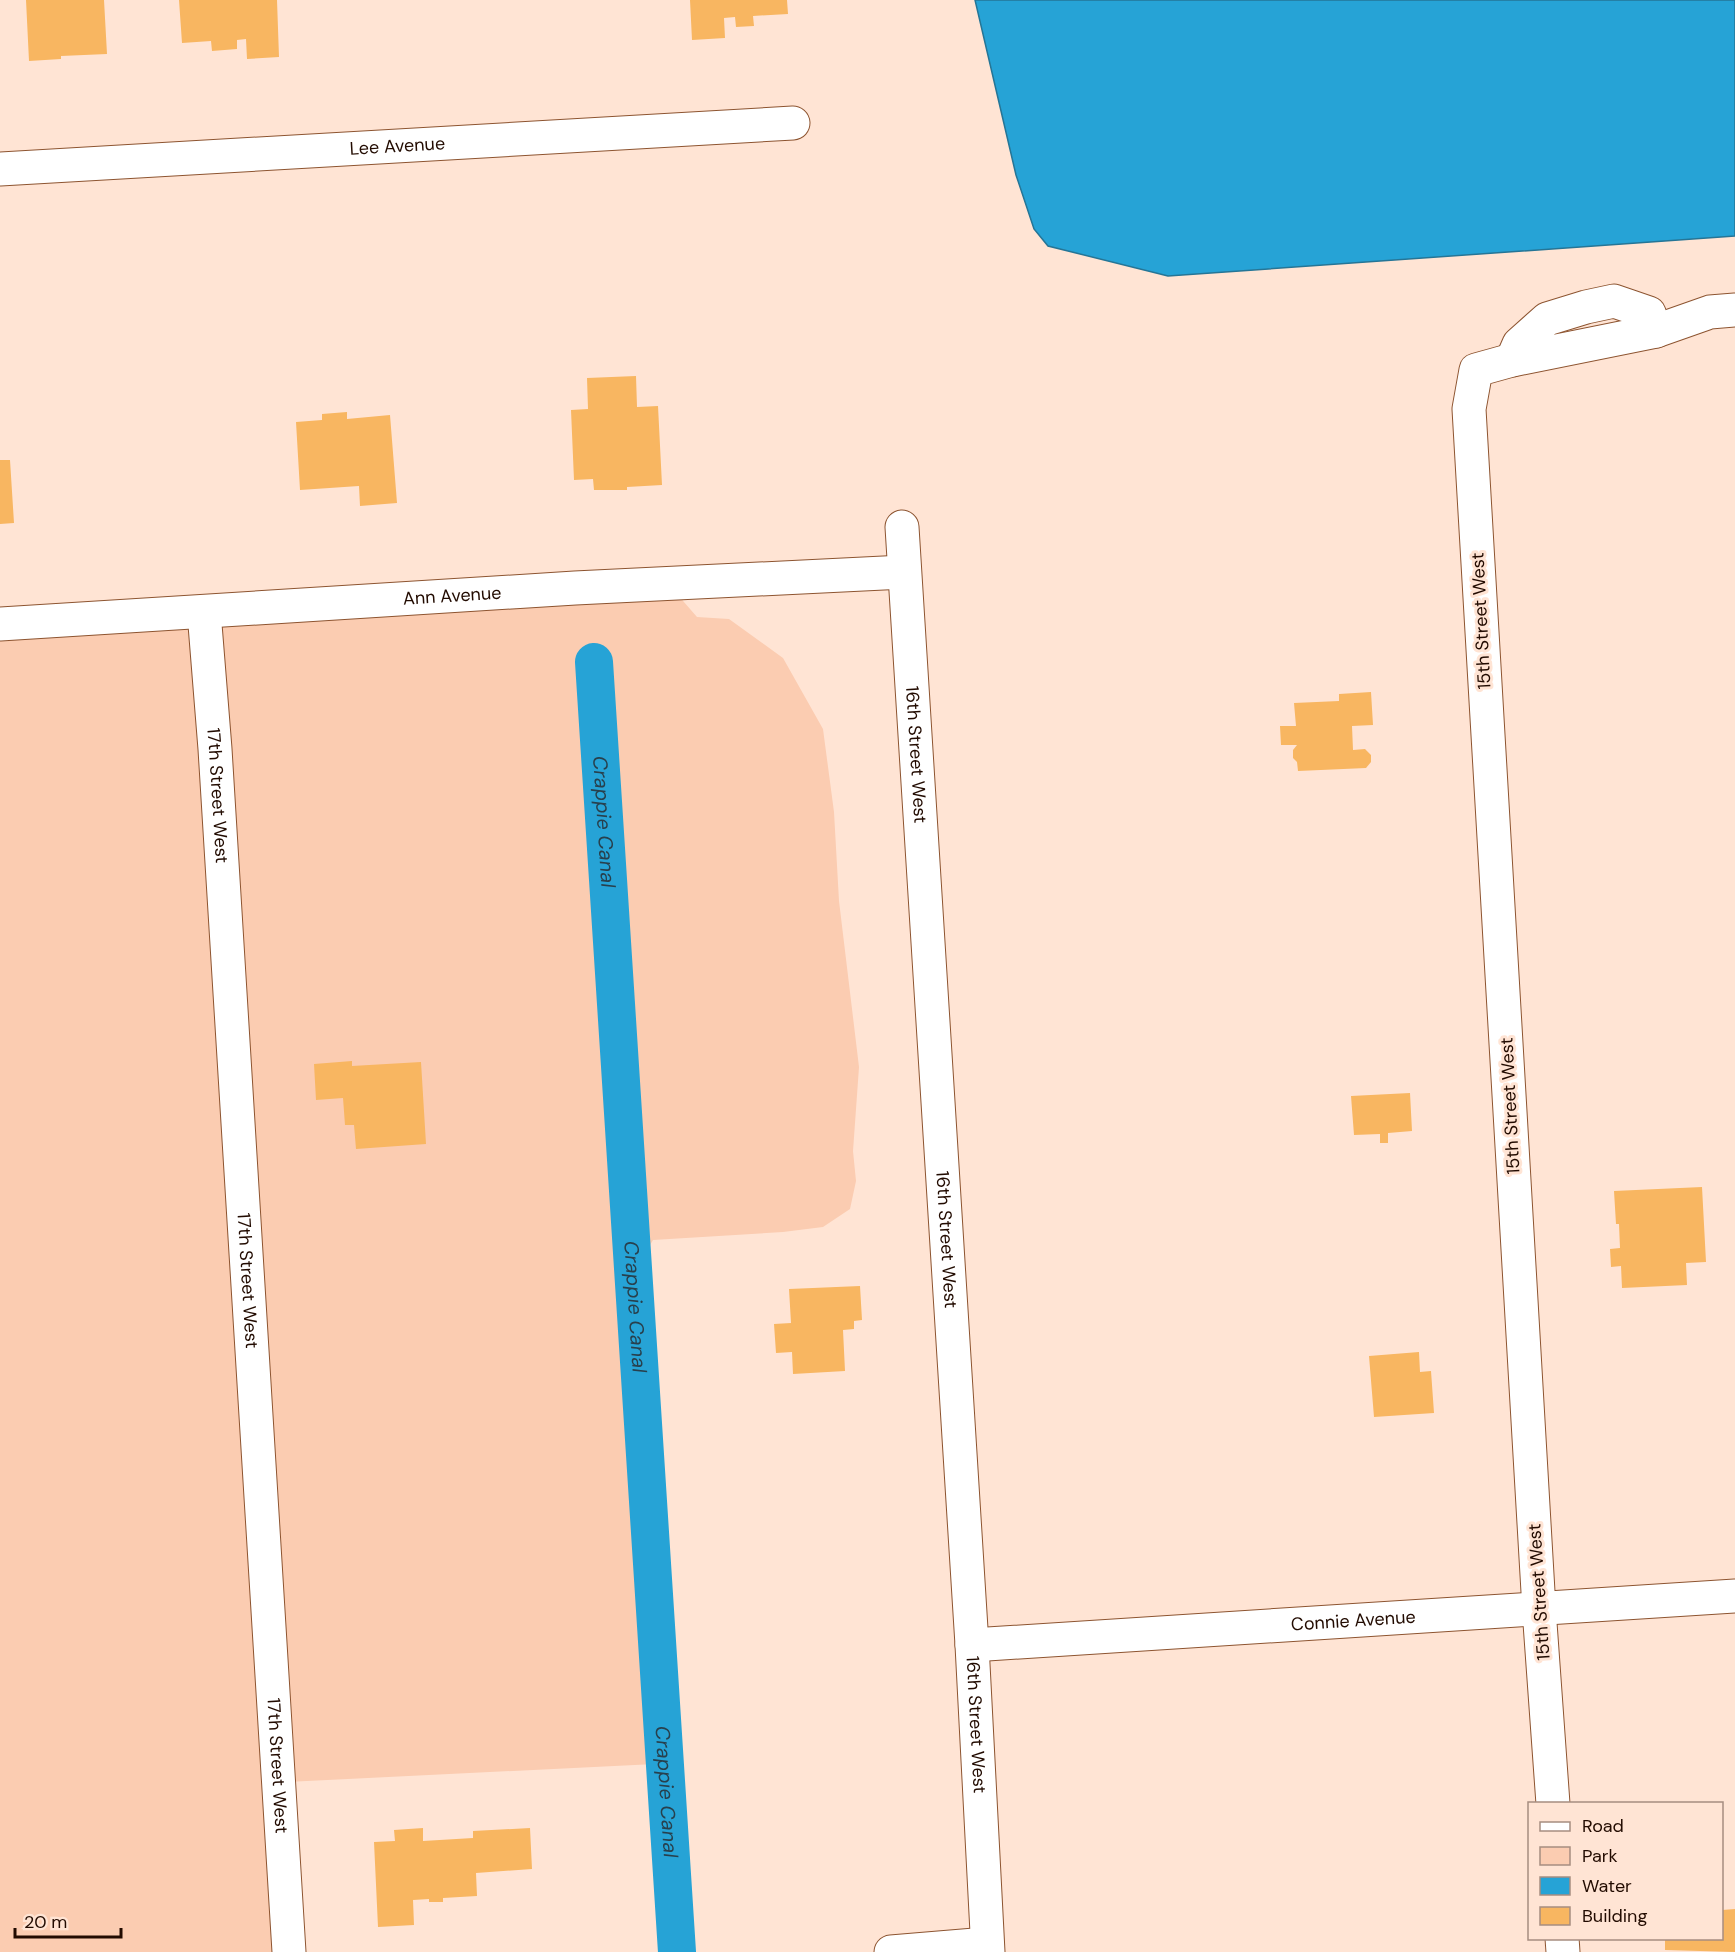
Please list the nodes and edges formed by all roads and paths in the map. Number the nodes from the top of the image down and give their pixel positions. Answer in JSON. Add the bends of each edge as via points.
{"nodes":[{"id":1,"x":793,"y":123,"type":"dead end"},
{"id":2,"x":0,"y":169,"type":"edge"},
{"id":3,"x":1735,"y":310,"type":"edge"},
{"id":4,"x":902,"y":527,"type":"dead end"},
{"id":5,"x":904,"y":572,"type":"junction"},
{"id":6,"x":204,"y":612,"type":"junction"},
{"id":7,"x":0,"y":624,"type":"edge"},
{"id":8,"x":1735,"y":1596,"type":"edge"},
{"id":9,"x":1539,"y":1609,"type":"junction"},
{"id":10,"x":972,"y":1646,"type":"junction"},
{"id":11,"x":1553,"y":1802,"type":"edge"},
{"id":12,"x":988,"y":1948,"type":"edge"},
{"id":13,"x":288,"y":1952,"type":"edge"},
{"id":14,"x":891,"y":1952,"type":"edge"}],
"edges":[{"from":1,"to":2,"type":"street","name":"Lee Avenue"},
{"from":3,"to":9,"type":"street","name":"15th Street West","via":[[1710,312],[1656,332],[1476,370],[1469,409]]},
{"from":4,"to":5,"type":"street","name":"16th Street West"},
{"from":5,"to":6,"type":"street","name":"Ann Avenue"},
{"from":5,"to":10,"type":"street","name":"16th Street West"},
{"from":6,"to":7,"type":"street","name":"Ann Avenue"},
{"from":6,"to":13,"type":"street","name":"17th Street West"},
{"from":8,"to":9,"type":"street","name":"Connie Avenue"},
{"from":9,"to":10,"type":"street","name":"Connie Avenue"},
{"from":9,"to":11,"type":"street","name":"15th Street West"},
{"from":10,"to":12,"type":"street","name":"16th Street West"},
{"from":12,"to":14,"type":"street"}]}
